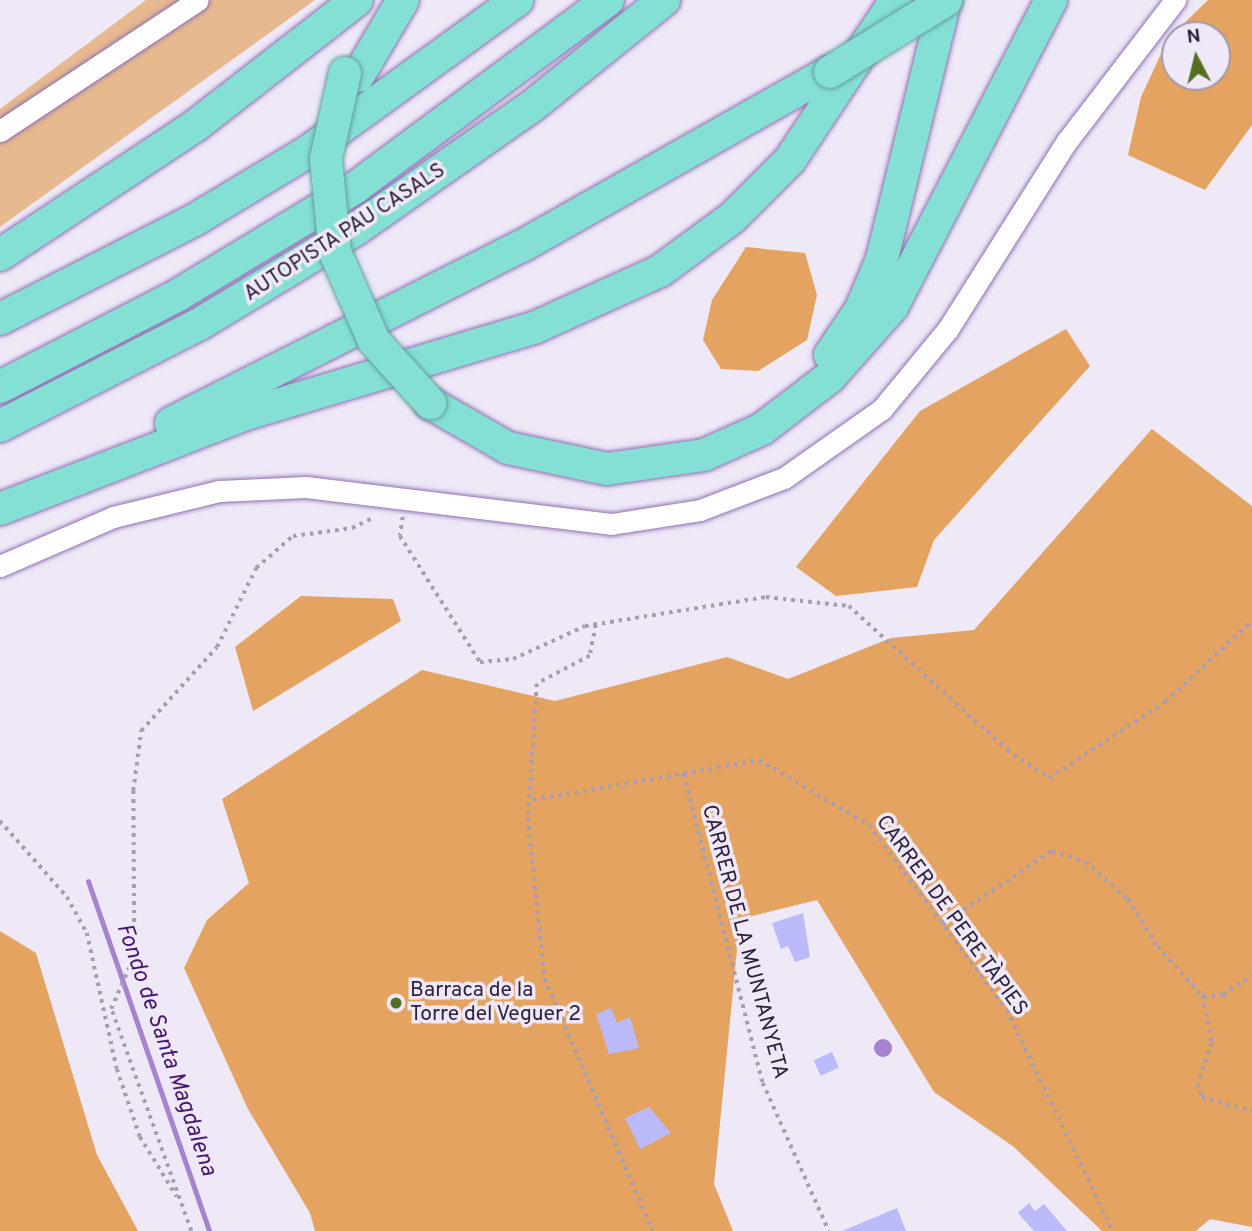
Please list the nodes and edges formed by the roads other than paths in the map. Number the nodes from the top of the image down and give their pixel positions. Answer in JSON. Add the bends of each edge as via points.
{"nodes":[{"id":1,"x":198,"y":0,"type":"edge"},
{"id":2,"x":357,"y":0,"type":"edge"},
{"id":3,"x":387,"y":0,"type":"edge"},
{"id":4,"x":403,"y":0,"type":"edge"},
{"id":5,"x":517,"y":0,"type":"edge"},
{"id":6,"x":608,"y":0,"type":"edge"},
{"id":7,"x":664,"y":0,"type":"edge"},
{"id":8,"x":896,"y":0,"type":"edge"},
{"id":9,"x":945,"y":0,"type":"edge"},
{"id":10,"x":1051,"y":0,"type":"edge"},
{"id":11,"x":1175,"y":0,"type":"edge"},
{"id":12,"x":351,"y":75,"type":"junction"},
{"id":13,"x":0,"y":131,"type":"edge"},
{"id":14,"x":0,"y":255,"type":"edge"},
{"id":15,"x":0,"y":319,"type":"edge"},
{"id":16,"x":0,"y":387,"type":"edge"},
{"id":17,"x":435,"y":398,"type":"junction"},
{"id":18,"x":173,"y":421,"type":"junction"},
{"id":19,"x":0,"y":426,"type":"edge"},
{"id":20,"x":57,"y":485,"type":"junction"},
{"id":21,"x":0,"y":492,"type":"edge"},
{"id":22,"x":0,"y":509,"type":"edge"},
{"id":23,"x":0,"y":566,"type":"edge"}],
"edges":[{"from":1,"to":13,"type":"street"},
{"from":2,"to":14,"type":"highway","via":[[195,126]]},
{"from":3,"to":12,"type":"highway"},
{"from":4,"to":12,"type":"highway"},
{"from":5,"to":15,"type":"highway","via":[[285,166],[153,242]]},
{"from":6,"to":16,"type":"highway","name":"AUTOPISTA PAU CASALS","via":[[356,187],[178,295]]},
{"from":7,"to":19,"type":"highway","name":"AUTOPISTA PAU CASALS","via":[[531,107],[358,228],[191,329]]},
{"from":8,"to":20,"type":"highway","via":[[790,160],[732,218],[660,271],[536,327],[288,400]]},
{"from":9,"to":17,"type":"highway","via":[[872,285],[826,360],[780,402],[700,443],[608,457],[513,437]]},
{"from":9,"to":18,"type":"highway","bridge":true,"via":[[830,72],[522,246]]},
{"from":10,"to":17,"type":"highway","via":[[892,307],[838,370],[762,429],[704,455],[607,469],[508,448]]},
{"from":11,"to":23,"type":"street","via":[[1073,131],[948,329],[882,408],[820,458],[700,510],[611,524],[306,487],[219,491],[113,517]]},
{"from":12,"to":17,"type":"highway","via":[[339,159],[347,247],[385,334]]},
{"from":18,"to":20,"type":"highway"},
{"from":18,"to":21,"type":"highway"},
{"from":20,"to":22,"type":"highway"}]}
